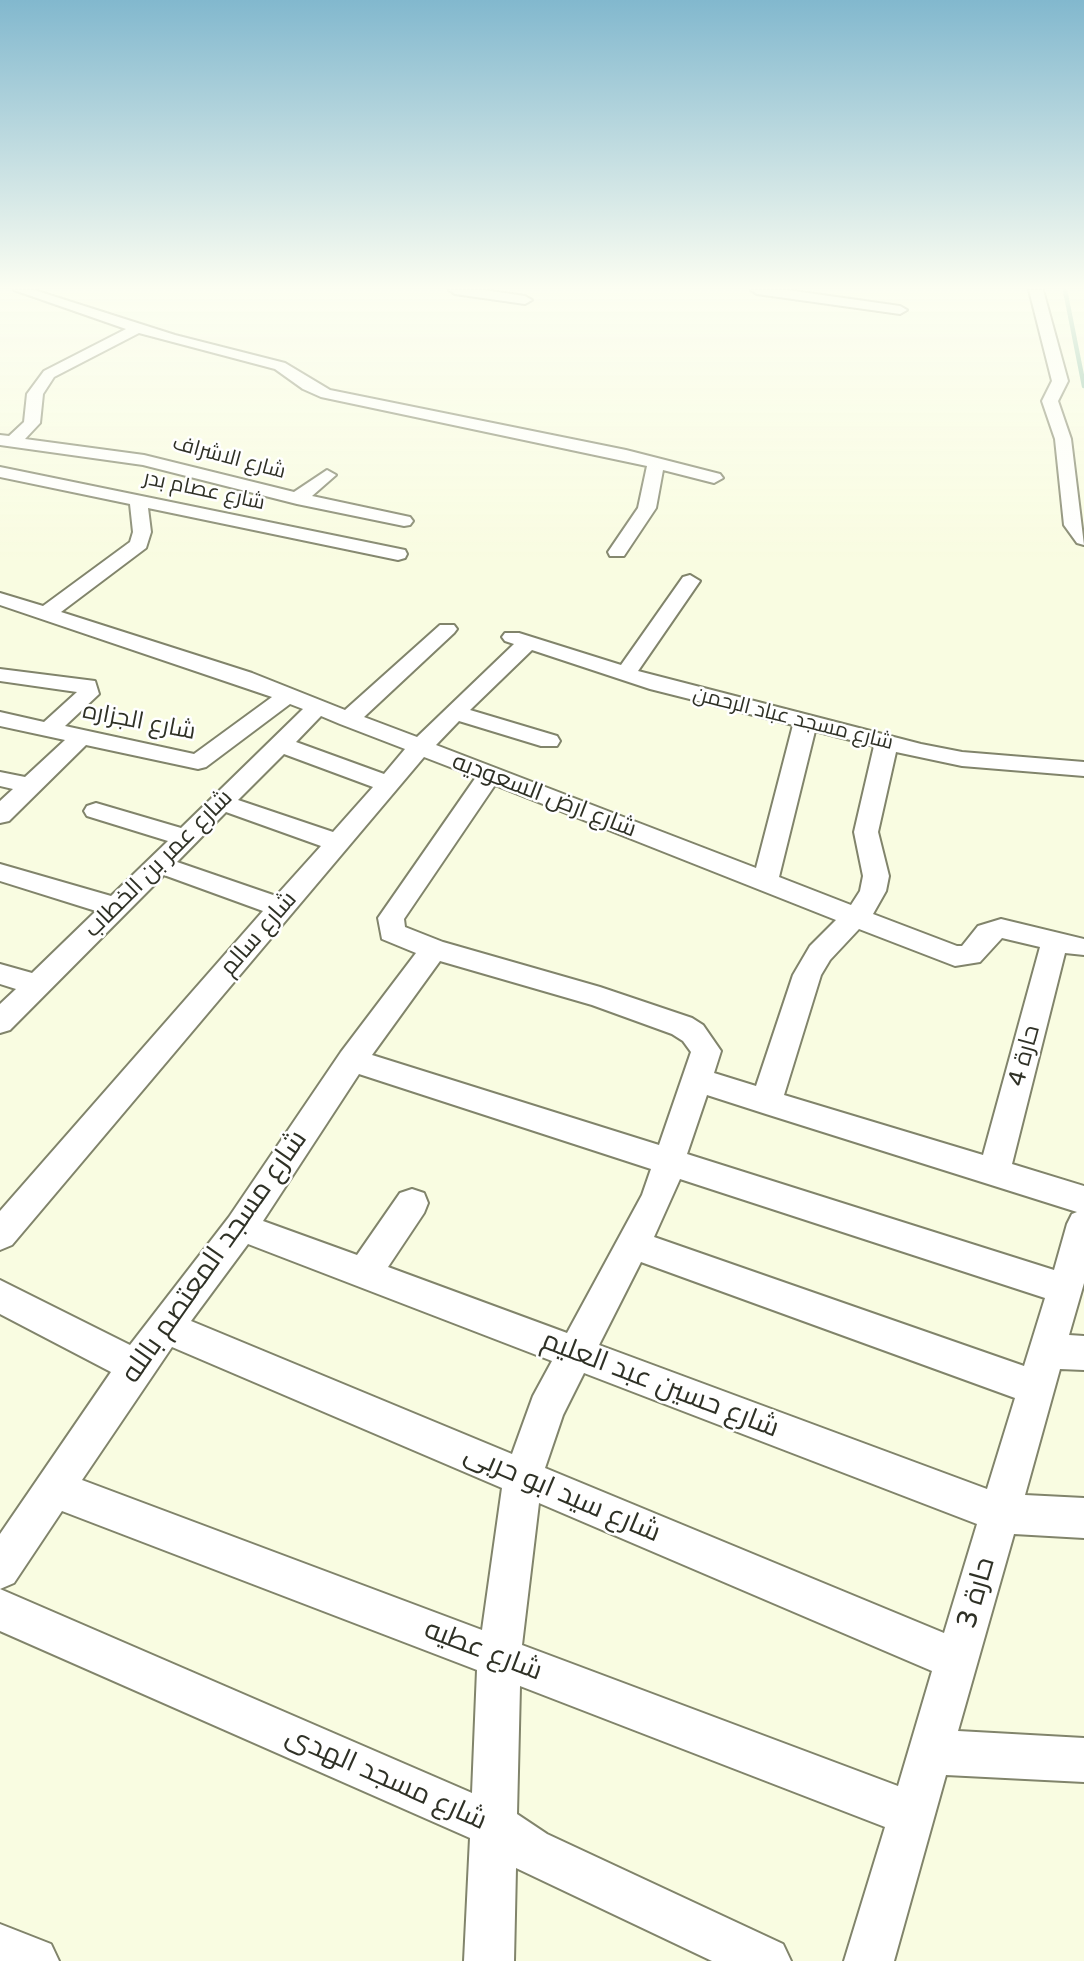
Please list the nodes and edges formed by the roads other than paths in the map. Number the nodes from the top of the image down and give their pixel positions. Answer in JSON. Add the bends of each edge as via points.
{"nodes":[{"id":1,"x":44,"y":382,"type":"edge"},
{"id":2,"x":302,"y":382,"type":"edge"},
{"id":3,"x":1060,"y":382,"type":"edge"},
{"id":4,"x":6,"y":441,"type":"edge"},
{"id":5,"x":656,"y":463,"type":"junction"},
{"id":6,"x":0,"y":472,"type":"edge"},
{"id":7,"x":327,"y":475,"type":"dead end"},
{"id":8,"x":714,"y":478,"type":"dead end"},
{"id":9,"x":296,"y":499,"type":"junction"},
{"id":10,"x":138,"y":500,"type":"junction"},
{"id":11,"x":404,"y":521,"type":"dead end"},
{"id":12,"x":1084,"y":539,"type":"edge"},
{"id":13,"x":617,"y":552,"type":"dead end"},
{"id":14,"x":398,"y":554,"type":"dead end"},
{"id":15,"x":690,"y":581,"type":"dead end"},
{"id":16,"x":0,"y":599,"type":"edge"},
{"id":17,"x":46,"y":614,"type":"junction"},
{"id":18,"x":447,"y":629,"type":"dead end"},
{"id":19,"x":518,"y":639,"type":"joint"},
{"id":20,"x":625,"y":674,"type":"junction"},
{"id":21,"x":0,"y":675,"type":"edge"},
{"id":22,"x":288,"y":695,"type":"junction"},
{"id":23,"x":318,"y":707,"type":"junction"},
{"id":24,"x":455,"y":713,"type":"junction"},
{"id":25,"x":0,"y":719,"type":"edge"},
{"id":26,"x":348,"y":719,"type":"junction"},
{"id":27,"x":806,"y":720,"type":"junction"},
{"id":28,"x":48,"y":730,"type":"junction"},
{"id":29,"x":82,"y":737,"type":"junction"},
{"id":30,"x":549,"y":741,"type":"dead end"},
{"id":31,"x":886,"y":743,"type":"junction"},
{"id":32,"x":280,"y":744,"type":"junction"},
{"id":33,"x":420,"y":747,"type":"junction"},
{"id":34,"x":1084,"y":769,"type":"edge"},
{"id":35,"x":490,"y":774,"type":"junction"},
{"id":36,"x":0,"y":779,"type":"edge"},
{"id":37,"x":388,"y":784,"type":"junction"},
{"id":38,"x":30,"y":786,"type":"junction"},
{"id":39,"x":221,"y":802,"type":"junction"},
{"id":40,"x":96,"y":811,"type":"dead end"},
{"id":41,"x":0,"y":815,"type":"edge"},
{"id":42,"x":185,"y":838,"type":"junction"},
{"id":43,"x":338,"y":843,"type":"junction"},
{"id":44,"x":158,"y":864,"type":"junction"},
{"id":45,"x":1,"y":872,"type":"edge"},
{"id":46,"x":765,"y":882,"type":"junction"},
{"id":47,"x":115,"y":907,"type":"junction"},
{"id":48,"x":282,"y":908,"type":"junction"},
{"id":49,"x":853,"y":917,"type":"junction"},
{"id":50,"x":1067,"y":944,"type":"joint"},
{"id":51,"x":434,"y":949,"type":"junction"},
{"id":52,"x":0,"y":974,"type":"edge"},
{"id":53,"x":37,"y":985,"type":"junction"},
{"id":54,"x":0,"y":1021,"type":"edge"},
{"id":55,"x":352,"y":1060,"type":"junction"},
{"id":56,"x":696,"y":1080,"type":"junction"},
{"id":57,"x":766,"y":1102,"type":"junction"},
{"id":58,"x":671,"y":1163,"type":"junction"},
{"id":59,"x":994,"y":1172,"type":"junction"},
{"id":60,"x":1084,"y":1200,"type":"edge"},
{"id":61,"x":412,"y":1203,"type":"dead end"},
{"id":62,"x":1084,"y":1224,"type":"edge"},
{"id":63,"x":241,"y":1227,"type":"junction"},
{"id":64,"x":0,"y":1235,"type":"edge"},
{"id":65,"x":635,"y":1245,"type":"junction"},
{"id":66,"x":364,"y":1273,"type":"junction"},
{"id":67,"x":1065,"y":1289,"type":"junction"},
{"id":68,"x":0,"y":1296,"type":"edge"},
{"id":69,"x":167,"y":1328,"type":"junction"},
{"id":70,"x":576,"y":1353,"type":"junction"},
{"id":71,"x":1056,"y":1364,"type":"edge"},
{"id":72,"x":136,"y":1366,"type":"junction"},
{"id":73,"x":523,"y":1477,"type":"junction"},
{"id":74,"x":53,"y":1488,"type":"junction"},
{"id":75,"x":1000,"y":1513,"type":"junction"},
{"id":76,"x":1084,"y":1518,"type":"edge"},
{"id":77,"x":0,"y":1569,"type":"edge"},
{"id":78,"x":0,"y":1610,"type":"edge"},
{"id":79,"x":499,"y":1658,"type":"junction"},
{"id":80,"x":958,"y":1660,"type":"junction"},
{"id":81,"x":930,"y":1752,"type":"junction"},
{"id":82,"x":1084,"y":1760,"type":"edge"},
{"id":83,"x":912,"y":1814,"type":"junction"},
{"id":84,"x":495,"y":1826,"type":"junction"},
{"id":85,"x":0,"y":1948,"type":"edge"},
{"id":86,"x":34,"y":1961,"type":"edge"},
{"id":87,"x":489,"y":1961,"type":"edge"},
{"id":88,"x":766,"y":1961,"type":"edge"},
{"id":89,"x":869,"y":1961,"type":"edge"}],
"edges":[{"from":1,"to":4,"type":"street","via":[[35,394],[32,423]]},
{"from":2,"to":5,"type":"street","via":[[326,394]]},
{"from":3,"to":12,"type":"street","via":[[1050,401],[1063,439],[1073,525]]},
{"from":4,"to":9,"type":"street","name":"شارع الاشراف","via":[[144,460]]},
{"from":5,"to":8,"type":"street"},
{"from":5,"to":13,"type":"street","via":[[647,508]]},
{"from":6,"to":10,"type":"street","name":"شارع عصام بدر"},
{"from":7,"to":9,"type":"street"},
{"from":9,"to":11,"type":"street","name":"شارع الاشراف"},
{"from":10,"to":14,"type":"street","name":"شارع عصام بدر"},
{"from":10,"to":17,"type":"street","via":[[139,544]]},
{"from":15,"to":20,"type":"street"},
{"from":16,"to":17,"type":"street","name":"شارع ارض السعوديه"},
{"from":17,"to":22,"type":"street","name":"شارع ارض السعوديه"},
{"from":18,"to":26,"type":"street"},
{"from":19,"to":20,"type":"street","name":"شارع مسجد عباد الرحمن"},
{"from":19,"to":24,"type":"street","name":"شارع سالم"},
{"from":20,"to":27,"type":"street","name":"شارع مسجد عباد الرحمن"},
{"from":21,"to":28,"type":"street","via":[[87,686],[88,694]]},
{"from":22,"to":23,"type":"street","name":"شارع ارض السعوديه"},
{"from":22,"to":29,"type":"street","name":"شارع الجزاره","via":[[198,762]]},
{"from":23,"to":26,"type":"street","name":"شارع ارض السعوديه"},
{"from":23,"to":32,"type":"street","name":"شارع عمر بن الخطاب"},
{"from":24,"to":30,"type":"street"},
{"from":24,"to":33,"type":"street","name":"شارع سالم"},
{"from":25,"to":28,"type":"street","name":"شارع الجزاره"},
{"from":26,"to":33,"type":"street","name":"شارع ارض السعوديه"},
{"from":27,"to":31,"type":"street","name":"شارع مسجد عباد الرحمن"},
{"from":27,"to":46,"type":"street"},
{"from":28,"to":29,"type":"street","name":"شارع الجزاره"},
{"from":29,"to":38,"type":"street"},
{"from":31,"to":34,"type":"street","name":"شارع مسجد عباد الرحمن","via":[[962,759]]},
{"from":31,"to":49,"type":"street","via":[[866,832],[876,876],[870,898]]},
{"from":32,"to":37,"type":"street"},
{"from":32,"to":39,"type":"street","name":"شارع عمر بن الخطاب"},
{"from":33,"to":35,"type":"street","name":"شارع ارض السعوديه"},
{"from":33,"to":37,"type":"street","name":"شارع سالم"},
{"from":35,"to":46,"type":"street","name":"شارع ارض السعوديه"},
{"from":35,"to":51,"type":"street","via":[[391,918],[389,926],[397,935]]},
{"from":36,"to":38,"type":"street"},
{"from":37,"to":43,"type":"street","name":"شارع سالم"},
{"from":38,"to":41,"type":"street"},
{"from":39,"to":42,"type":"street","name":"شارع عمر بن الخطاب"},
{"from":39,"to":43,"type":"street"},
{"from":40,"to":42,"type":"street"},
{"from":42,"to":44,"type":"street","name":"شارع عمر بن الخطاب"},
{"from":43,"to":48,"type":"street","name":"شارع سالم"},
{"from":44,"to":47,"type":"street","name":"شارع عمر بن الخطاب"},
{"from":44,"to":48,"type":"street"},
{"from":45,"to":47,"type":"street"},
{"from":46,"to":49,"type":"street","name":"شارع ارض السعوديه"},
{"from":47,"to":53,"type":"street","name":"شارع عمر بن الخطاب"},
{"from":48,"to":64,"type":"street","name":"شارع سالم"},
{"from":49,"to":50,"type":"street","name":"شارع ارض السعوديه","via":[[961,957],[973,952],[988,933],[1001,928]]},
{"from":49,"to":57,"type":"street","via":[[807,975]]},
{"from":50,"to":59,"type":"street","name":"حارة 4"},
{"from":51,"to":55,"type":"street","name":"شارع مسجد المعتصم بالله"},
{"from":51,"to":56,"type":"street","via":[[682,1026],[706,1051]]},
{"from":52,"to":53,"type":"street"},
{"from":53,"to":54,"type":"street","name":"شارع عمر بن الخطاب"},
{"from":55,"to":58,"type":"street"},
{"from":55,"to":63,"type":"street","name":"شارع مسجد المعتصم بالله"},
{"from":56,"to":57,"type":"street"},
{"from":56,"to":58,"type":"street"},
{"from":57,"to":59,"type":"street"},
{"from":58,"to":65,"type":"street"},
{"from":58,"to":67,"type":"street"},
{"from":59,"to":60,"type":"street"},
{"from":61,"to":66,"type":"street"},
{"from":62,"to":67,"type":"street","name":"حارة 3"},
{"from":63,"to":66,"type":"street","name":"شارع حسين عبد العليم"},
{"from":63,"to":69,"type":"street","name":"شارع مسجد المعتصم بالله"},
{"from":65,"to":70,"type":"street"},
{"from":65,"to":71,"type":"street"},
{"from":66,"to":70,"type":"street","name":"شارع حسين عبد العليم"},
{"from":67,"to":71,"type":"street","name":"حارة 3"},
{"from":68,"to":72,"type":"street"},
{"from":69,"to":72,"type":"street","name":"شارع مسجد المعتصم بالله"},
{"from":69,"to":73,"type":"street","name":"شارع سيد ابو حربى"},
{"from":70,"to":73,"type":"street","via":[[537,1430]]},
{"from":70,"to":75,"type":"street","name":"شارع حسين عبد العليم"},
{"from":71,"to":75,"type":"street","name":"حارة 3"},
{"from":72,"to":74,"type":"street","name":"شارع مسجد المعتصم بالله"},
{"from":73,"to":79,"type":"street"},
{"from":73,"to":80,"type":"street","name":"شارع سيد ابو حربى"},
{"from":74,"to":77,"type":"street","name":"شارع مسجد المعتصم بالله"},
{"from":74,"to":79,"type":"street","name":"شارع عطيه"},
{"from":75,"to":76,"type":"street","name":"شارع حسين عبد العليم"},
{"from":75,"to":80,"type":"street","name":"حارة 3"},
{"from":78,"to":84,"type":"street","name":"شارع مسجد الهدى"},
{"from":79,"to":83,"type":"street","name":"شارع عطيه"},
{"from":79,"to":84,"type":"street"},
{"from":80,"to":81,"type":"street","name":"حارة 3"},
{"from":81,"to":82,"type":"street"},
{"from":81,"to":83,"type":"street","name":"حارة 3"},
{"from":83,"to":89,"type":"street","name":"حارة 3"},
{"from":84,"to":87,"type":"street"},
{"from":84,"to":88,"type":"street","name":"شارع مسجد الهدى","via":[[530,1851]]},
{"from":85,"to":86,"type":"street"}]}
